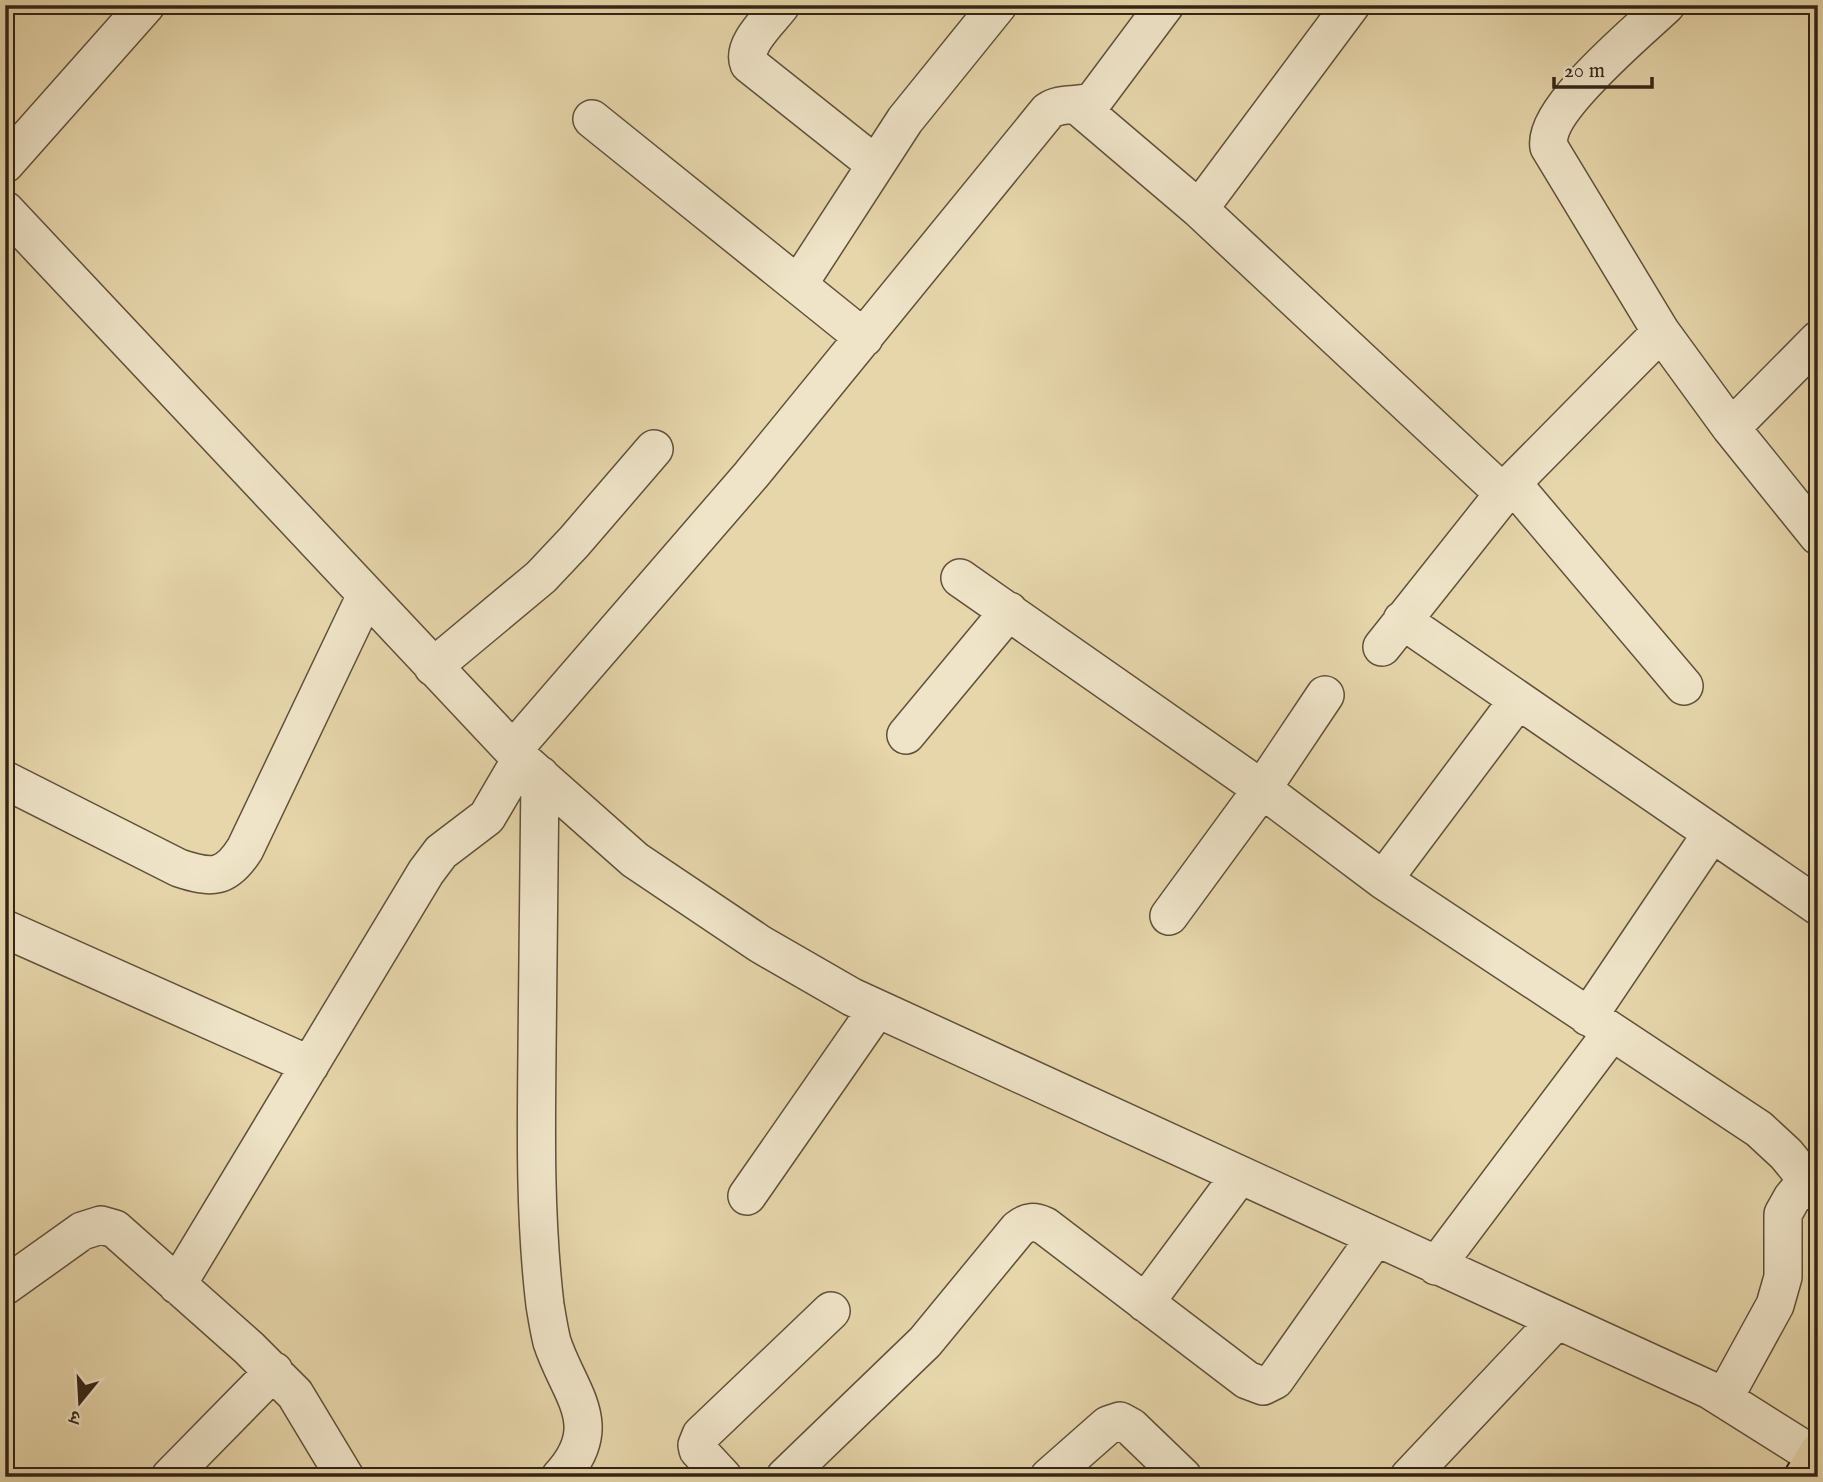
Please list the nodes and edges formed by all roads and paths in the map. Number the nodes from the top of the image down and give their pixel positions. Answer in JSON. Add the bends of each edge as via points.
{"nodes":[{"id":1,"x":146,"y":5,"type":"edge"},
{"id":2,"x":781,"y":5,"type":"edge"},
{"id":3,"x":998,"y":5,"type":"edge"},
{"id":4,"x":1165,"y":5,"type":"edge"},
{"id":5,"x":1351,"y":5,"type":"edge"},
{"id":6,"x":1666,"y":5,"type":"edge"},
{"id":7,"x":1079,"y":106,"type":"junction"},
{"id":8,"x":592,"y":119,"type":"dead end"},
{"id":9,"x":5,"y":164,"type":"edge"},
{"id":10,"x":876,"y":165,"type":"junction"},
{"id":11,"x":1199,"y":209,"type":"junction"},
{"id":12,"x":5,"y":210,"type":"edge"},
{"id":13,"x":798,"y":285,"type":"junction"},
{"id":14,"x":1661,"y":332,"type":"junction"},
{"id":15,"x":864,"y":338,"type":"junction"},
{"id":16,"x":1818,"y":340,"type":"edge"},
{"id":17,"x":1731,"y":428,"type":"junction"},
{"id":18,"x":654,"y":449,"type":"dead end"},
{"id":19,"x":1508,"y":488,"type":"junction"},
{"id":20,"x":1818,"y":536,"type":"edge"},
{"id":21,"x":960,"y":578,"type":"dead end"},
{"id":22,"x":366,"y":595,"type":"junction"},
{"id":23,"x":1009,"y":611,"type":"junction"},
{"id":24,"x":433,"y":667,"type":"junction"},
{"id":25,"x":1684,"y":686,"type":"dead end"},
{"id":26,"x":1325,"y":695,"type":"dead end"},
{"id":27,"x":1518,"y":700,"type":"junction"},
{"id":28,"x":906,"y":735,"type":"dead end"},
{"id":29,"x":525,"y":761,"type":"junction"},
{"id":30,"x":5,"y":780,"type":"edge"},
{"id":31,"x":1262,"y":789,"type":"junction"},
{"id":32,"x":1712,"y":833,"type":"junction"},
{"id":33,"x":1383,"y":880,"type":"junction"},
{"id":34,"x":1818,"y":906,"type":"edge"},
{"id":35,"x":1169,"y":916,"type":"dead end"},
{"id":36,"x":5,"y":929,"type":"edge"},
{"id":37,"x":877,"y":1009,"type":"junction"},
{"id":38,"x":1600,"y":1025,"type":"junction"},
{"id":39,"x":310,"y":1065,"type":"junction"},
{"id":40,"x":1240,"y":1175,"type":"junction"},
{"id":41,"x":1812,"y":1186,"type":"edge"},
{"id":42,"x":747,"y":1196,"type":"dead end"},
{"id":43,"x":1375,"y":1238,"type":"junction"},
{"id":44,"x":1436,"y":1266,"type":"junction"},
{"id":45,"x":177,"y":1285,"type":"junction"},
{"id":46,"x":5,"y":1286,"type":"edge"},
{"id":47,"x":1145,"y":1303,"type":"junction"},
{"id":48,"x":831,"y":1311,"type":"dead end"},
{"id":49,"x":1556,"y":1321,"type":"junction"},
{"id":50,"x":274,"y":1371,"type":"junction"},
{"id":51,"x":1724,"y":1398,"type":"junction"},
{"id":52,"x":1814,"y":1461,"type":"edge"},
{"id":53,"x":170,"y":1477,"type":"edge"},
{"id":54,"x":345,"y":1477,"type":"edge"},
{"id":55,"x":560,"y":1477,"type":"edge"},
{"id":56,"x":723,"y":1477,"type":"edge"},
{"id":57,"x":785,"y":1477,"type":"edge"},
{"id":58,"x":1049,"y":1477,"type":"edge"},
{"id":59,"x":1183,"y":1477,"type":"edge"},
{"id":60,"x":1409,"y":1477,"type":"edge"}],
"edges":[{"from":1,"to":9,"type":"street"},
{"from":2,"to":10,"type":"street","via":[[751,45],[749,64]]},
{"from":3,"to":10,"type":"street","via":[[905,120]]},
{"from":4,"to":7,"type":"street","via":[[1099,95]]},
{"from":5,"to":11,"type":"street"},
{"from":6,"to":14,"type":"street","via":[[1589,77],[1548,139],[1555,158]]},
{"from":7,"to":11,"type":"street"},
{"from":7,"to":15,"type":"street","via":[[1060,105],[1048,111]]},
{"from":8,"to":13,"type":"street"},
{"from":10,"to":13,"type":"street"},
{"from":11,"to":19,"type":"street"},
{"from":12,"to":22,"type":"street"},
{"from":13,"to":15,"type":"street"},
{"from":14,"to":17,"type":"street"},
{"from":14,"to":19,"type":"street"},
{"from":15,"to":29,"type":"street"},
{"from":16,"to":17,"type":"street"},
{"from":17,"to":20,"type":"street"},
{"from":18,"to":24,"type":"street","via":[[541,577]]},
{"from":19,"to":25,"type":"street"},
{"from":19,"to":27,"type":"street","via":[[1392,634]]},
{"from":21,"to":23,"type":"street"},
{"from":22,"to":24,"type":"street"},
{"from":22,"to":30,"type":"street","via":[[245,849],[225,873],[196,874],[179,868]]},
{"from":23,"to":28,"type":"street"},
{"from":23,"to":31,"type":"street"},
{"from":24,"to":29,"type":"street"},
{"from":26,"to":31,"type":"street"},
{"from":27,"to":32,"type":"street"},
{"from":27,"to":33,"type":"street"},
{"from":29,"to":37,"type":"street","via":[[635,860],[760,944]]},
{"from":29,"to":39,"type":"street","via":[[487,817],[433,862]]},
{"from":29,"to":55,"type":"street","via":[[537,1183],[545,1304],[553,1344],[583,1414],[584,1432],[573,1463]]},
{"from":31,"to":33,"type":"street"},
{"from":31,"to":35,"type":"street"},
{"from":32,"to":34,"type":"street"},
{"from":32,"to":38,"type":"street"},
{"from":33,"to":38,"type":"street"},
{"from":36,"to":39,"type":"street"},
{"from":37,"to":40,"type":"street"},
{"from":37,"to":42,"type":"street"},
{"from":38,"to":41,"type":"street","via":[[1759,1129]]},
{"from":38,"to":44,"type":"street"},
{"from":39,"to":45,"type":"street"},
{"from":40,"to":43,"type":"street"},
{"from":40,"to":47,"type":"street"},
{"from":41,"to":51,"type":"street","via":[[1787,1205],[1783,1214],[1783,1277],[1775,1305]]},
{"from":43,"to":44,"type":"street"},
{"from":43,"to":47,"type":"street","via":[[1268,1385],[1247,1380]]},
{"from":44,"to":49,"type":"street"},
{"from":45,"to":46,"type":"street","via":[[115,1229],[101,1225],[82,1231]]},
{"from":45,"to":50,"type":"street"},
{"from":47,"to":57,"type":"street","via":[[1045,1226],[1028,1222],[925,1342]]},
{"from":48,"to":56,"type":"street","via":[[701,1435],[698,1450]]},
{"from":49,"to":51,"type":"street"},
{"from":49,"to":60,"type":"street"},
{"from":50,"to":53,"type":"street"},
{"from":50,"to":54,"type":"street","via":[[295,1394]]},
{"from":51,"to":52,"type":"street"},
{"from":58,"to":59,"type":"street","via":[[1108,1425],[1120,1421]]}]}
